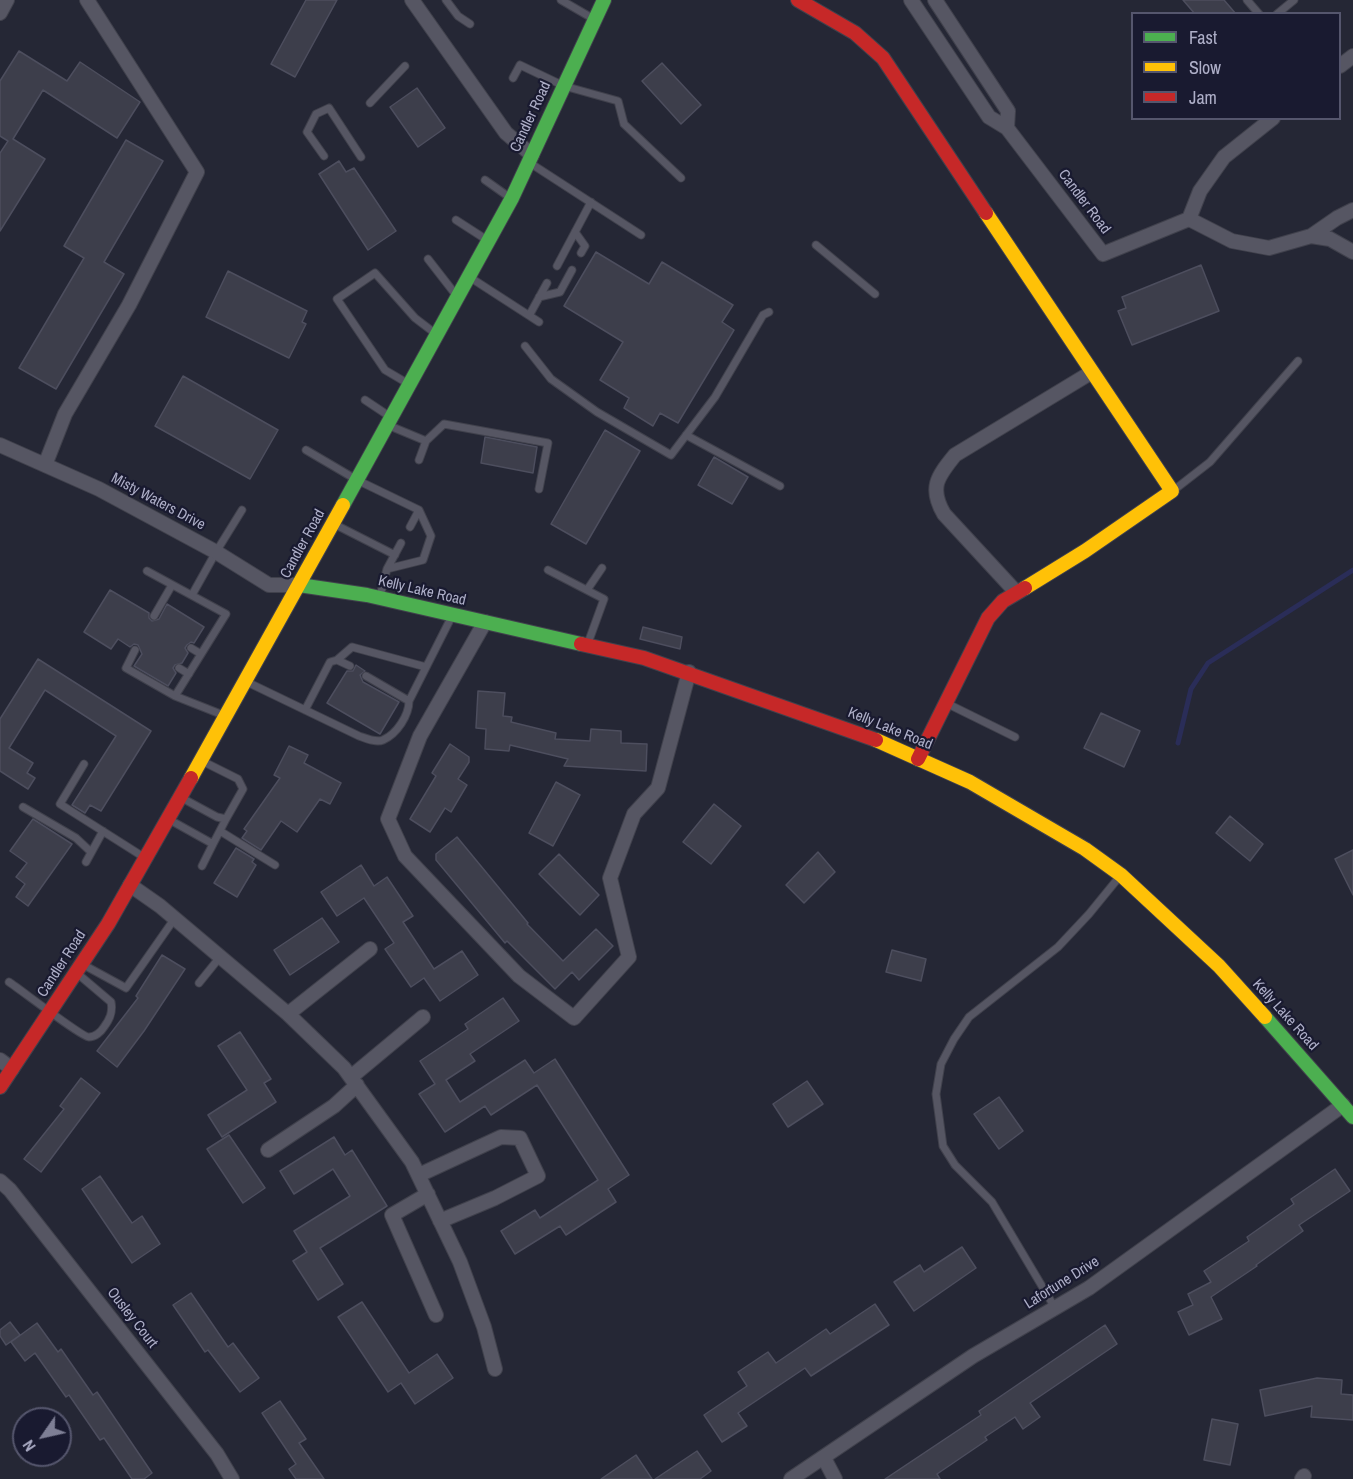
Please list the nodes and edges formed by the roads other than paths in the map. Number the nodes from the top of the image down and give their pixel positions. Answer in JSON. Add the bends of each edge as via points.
{"nodes":[{"id":1,"x":7,"y":0,"type":"edge"},
{"id":2,"x":87,"y":0,"type":"edge"},
{"id":3,"x":412,"y":0,"type":"edge"},
{"id":4,"x":446,"y":0,"type":"edge"},
{"id":5,"x":561,"y":0,"type":"edge"},
{"id":6,"x":604,"y":0,"type":"edge"},
{"id":7,"x":798,"y":0,"type":"edge"},
{"id":8,"x":911,"y":0,"type":"edge"},
{"id":9,"x":935,"y":0,"type":"edge"},
{"id":10,"x":1247,"y":0,"type":"edge"},
{"id":11,"x":1294,"y":0,"type":"edge"},
{"id":12,"x":1257,"y":12,"type":"edge"},
{"id":13,"x":1279,"y":12,"type":"edge"},
{"id":14,"x":0,"y":13,"type":"edge"},
{"id":15,"x":594,"y":20,"type":"junction"},
{"id":16,"x":470,"y":24,"type":"dead end"},
{"id":17,"x":1353,"y":56,"type":"edge"},
{"id":18,"x":1341,"y":65,"type":"edge"},
{"id":19,"x":405,"y":66,"type":"dead end"},
{"id":20,"x":513,"y":78,"type":"dead end"},
{"id":21,"x":564,"y":86,"type":"junction"},
{"id":22,"x":370,"y":103,"type":"dead end"},
{"id":23,"x":1270,"y":120,"type":"edge"},
{"id":24,"x":1007,"y":128,"type":"junction"},
{"id":25,"x":324,"y":156,"type":"dead end"},
{"id":26,"x":361,"y":157,"type":"dead end"},
{"id":27,"x":530,"y":159,"type":"junction"},
{"id":28,"x":681,"y":178,"type":"dead end"},
{"id":29,"x":485,"y":180,"type":"dead end"},
{"id":30,"x":512,"y":198,"type":"junction"},
{"id":31,"x":591,"y":202,"type":"junction"},
{"id":32,"x":1353,"y":210,"type":"edge"},
{"id":33,"x":1189,"y":219,"type":"junction"},
{"id":34,"x":456,"y":220,"type":"dead end"},
{"id":35,"x":576,"y":232,"type":"junction"},
{"id":36,"x":641,"y":235,"type":"dead end"},
{"id":37,"x":1311,"y":236,"type":"junction"},
{"id":38,"x":488,"y":241,"type":"junction"},
{"id":39,"x":816,"y":245,"type":"dead end"},
{"id":40,"x":1353,"y":252,"type":"edge"},
{"id":41,"x":581,"y":253,"type":"dead end"},
{"id":42,"x":428,"y":259,"type":"dead end"},
{"id":43,"x":557,"y":266,"type":"dead end"},
{"id":44,"x":572,"y":270,"type":"dead end"},
{"id":45,"x":469,"y":276,"type":"junction"},
{"id":46,"x":547,"y":283,"type":"dead end"},
{"id":47,"x":875,"y":294,"type":"dead end"},
{"id":48,"x":458,"y":297,"type":"junction"},
{"id":49,"x":539,"y":297,"type":"junction"},
{"id":50,"x":769,"y":312,"type":"dead end"},
{"id":51,"x":530,"y":314,"type":"junction"},
{"id":52,"x":539,"y":322,"type":"dead end"},
{"id":53,"x":437,"y":334,"type":"junction"},
{"id":54,"x":525,"y":346,"type":"dead end"},
{"id":55,"x":1298,"y":361,"type":"dead end"},
{"id":56,"x":1092,"y":372,"type":"junction"},
{"id":57,"x":410,"y":384,"type":"junction"},
{"id":58,"x":365,"y":400,"type":"dead end"},
{"id":59,"x":389,"y":422,"type":"junction"},
{"id":60,"x":686,"y":435,"type":"junction"},
{"id":61,"x":426,"y":441,"type":"junction"},
{"id":62,"x":0,"y":445,"type":"edge"},
{"id":63,"x":306,"y":450,"type":"dead end"},
{"id":64,"x":419,"y":460,"type":"dead end"},
{"id":65,"x":45,"y":465,"type":"junction"},
{"id":66,"x":357,"y":480,"type":"junction"},
{"id":67,"x":780,"y":486,"type":"dead end"},
{"id":68,"x":539,"y":489,"type":"dead end"},
{"id":69,"x":1172,"y":491,"type":"junction"},
{"id":70,"x":242,"y":510,"type":"dead end"},
{"id":71,"x":419,"y":510,"type":"junction"},
{"id":72,"x":333,"y":524,"type":"junction"},
{"id":73,"x":410,"y":527,"type":"dead end"},
{"id":74,"x":401,"y":543,"type":"dead end"},
{"id":75,"x":216,"y":552,"type":"junction"},
{"id":76,"x":395,"y":555,"type":"junction"},
{"id":77,"x":602,"y":568,"type":"dead end"},
{"id":78,"x":387,"y":569,"type":"junction"},
{"id":79,"x":548,"y":570,"type":"dead end"},
{"id":80,"x":147,"y":571,"type":"dead end"},
{"id":81,"x":172,"y":585,"type":"junction"},
{"id":82,"x":299,"y":585,"type":"junction"},
{"id":83,"x":587,"y":590,"type":"junction"},
{"id":84,"x":1017,"y":592,"type":"junction"},
{"id":85,"x":192,"y":595,"type":"junction"},
{"id":86,"x":379,"y":598,"type":"junction"},
{"id":87,"x":453,"y":615,"type":"junction"},
{"id":88,"x":154,"y":616,"type":"dead end"},
{"id":89,"x":485,"y":622,"type":"junction"},
{"id":90,"x":587,"y":645,"type":"junction"},
{"id":91,"x":191,"y":648,"type":"dead end"},
{"id":92,"x":135,"y":650,"type":"dead end"},
{"id":93,"x":201,"y":654,"type":"junction"},
{"id":94,"x":337,"y":660,"type":"junction"},
{"id":95,"x":350,"y":666,"type":"dead end"},
{"id":96,"x":426,"y":667,"type":"junction"},
{"id":97,"x":179,"y":668,"type":"dead end"},
{"id":98,"x":689,"y":672,"type":"junction"},
{"id":99,"x":189,"y":674,"type":"junction"},
{"id":100,"x":366,"y":676,"type":"dead end"},
{"id":101,"x":245,"y":681,"type":"junction"},
{"id":102,"x":175,"y":696,"type":"junction"},
{"id":103,"x":409,"y":701,"type":"junction"},
{"id":104,"x":945,"y":703,"type":"junction"},
{"id":105,"x":305,"y":710,"type":"junction"},
{"id":106,"x":226,"y":716,"type":"junction"},
{"id":107,"x":1015,"y":738,"type":"dead end"},
{"id":108,"x":918,"y":759,"type":"junction"},
{"id":109,"x":201,"y":760,"type":"junction"},
{"id":110,"x":84,"y":764,"type":"dead end"},
{"id":111,"x":180,"y":797,"type":"junction"},
{"id":112,"x":23,"y":807,"type":"dead end"},
{"id":113,"x":168,"y":818,"type":"junction"},
{"id":114,"x":226,"y":819,"type":"junction"},
{"id":115,"x":103,"y":831,"type":"junction"},
{"id":116,"x":220,"y":831,"type":"junction"},
{"id":117,"x":213,"y":844,"type":"junction"},
{"id":118,"x":91,"y":852,"type":"junction"},
{"id":119,"x":145,"y":858,"type":"junction"},
{"id":120,"x":86,"y":862,"type":"dead end"},
{"id":121,"x":274,"y":865,"type":"dead end"},
{"id":122,"x":202,"y":866,"type":"dead end"},
{"id":123,"x":1120,"y":875,"type":"junction"},
{"id":124,"x":130,"y":885,"type":"junction"},
{"id":125,"x":175,"y":918,"type":"junction"},
{"id":126,"x":370,"y":949,"type":"dead end"},
{"id":127,"x":220,"y":957,"type":"junction"},
{"id":128,"x":79,"y":968,"type":"junction"},
{"id":129,"x":9,"y":982,"type":"dead end"},
{"id":130,"x":199,"y":983,"type":"dead end"},
{"id":131,"x":51,"y":1011,"type":"junction"},
{"id":132,"x":288,"y":1014,"type":"junction"},
{"id":133,"x":423,"y":1017,"type":"dead end"},
{"id":134,"x":0,"y":1060,"type":"edge"},
{"id":135,"x":12,"y":1069,"type":"junction"},
{"id":136,"x":354,"y":1081,"type":"junction"},
{"id":137,"x":0,"y":1087,"type":"edge"},
{"id":138,"x":1343,"y":1105,"type":"junction"},
{"id":139,"x":1353,"y":1117,"type":"edge"},
{"id":140,"x":268,"y":1150,"type":"dead end"},
{"id":141,"x":418,"y":1175,"type":"junction"},
{"id":142,"x":0,"y":1181,"type":"edge"},
{"id":143,"x":428,"y":1194,"type":"junction"},
{"id":144,"x":440,"y":1221,"type":"junction"},
{"id":145,"x":1055,"y":1308,"type":"junction"},
{"id":146,"x":436,"y":1316,"type":"dead end"},
{"id":147,"x":495,"y":1369,"type":"dead end"},
{"id":148,"x":824,"y":1458,"type":"junction"},
{"id":149,"x":232,"y":1479,"type":"edge"},
{"id":150,"x":791,"y":1479,"type":"edge"},
{"id":151,"x":835,"y":1479,"type":"edge"}],
"edges":[{"from":1,"to":14,"type":"street"},
{"from":2,"to":65,"type":"street","via":[[197,172],[129,304],[65,414]]},
{"from":3,"to":27,"type":"street","via":[[506,133]]},
{"from":4,"to":16,"type":"lane"},
{"from":5,"to":15,"type":"lane"},
{"from":6,"to":15,"type":"street","name":"Candler Road"},
{"from":7,"to":56,"type":"street","via":[[855,33],[884,58]]},
{"from":8,"to":24,"type":"street","name":"Candler Road","via":[[989,117]]},
{"from":9,"to":24,"type":"street","name":"Candler Road","via":[[1008,111]]},
{"from":10,"to":12,"type":"lane"},
{"from":11,"to":13,"type":"lane"},
{"from":15,"to":21,"type":"street","name":"Candler Road"},
{"from":17,"to":18,"type":"street"},
{"from":19,"to":22,"type":"lane"},
{"from":20,"to":21,"type":"lane","via":[[520,65]]},
{"from":21,"to":27,"type":"street","name":"Candler Road"},
{"from":21,"to":28,"type":"lane","via":[[618,101],[624,124]]},
{"from":23,"to":33,"type":"street","via":[[1224,157],[1200,191]]},
{"from":24,"to":33,"type":"street","name":"Candler Road","via":[[1103,254]]},
{"from":25,"to":26,"type":"lane","via":[[307,132],[316,114],[329,108]]},
{"from":27,"to":30,"type":"street","name":"Candler Road"},
{"from":27,"to":31,"type":"lane"},
{"from":29,"to":30,"type":"lane"},
{"from":30,"to":38,"type":"street","name":"Candler Road"},
{"from":31,"to":35,"type":"lane"},
{"from":31,"to":36,"type":"lane"},
{"from":32,"to":37,"type":"street"},
{"from":33,"to":37,"type":"street","via":[[1232,241],[1269,248]]},
{"from":34,"to":38,"type":"lane"},
{"from":35,"to":41,"type":"lane","via":[[585,246]]},
{"from":35,"to":43,"type":"lane"},
{"from":37,"to":40,"type":"street","via":[[1330,239]]},
{"from":38,"to":45,"type":"street","name":"Candler Road"},
{"from":39,"to":47,"type":"lane"},
{"from":42,"to":48,"type":"lane"},
{"from":44,"to":49,"type":"lane","via":[[560,292]]},
{"from":45,"to":48,"type":"street","name":"Candler Road"},
{"from":45,"to":51,"type":"lane"},
{"from":46,"to":49,"type":"lane"},
{"from":48,"to":53,"type":"street","name":"Candler Road"},
{"from":49,"to":51,"type":"lane"},
{"from":50,"to":60,"type":"lane","via":[[763,315],[715,398]]},
{"from":51,"to":52,"type":"lane"},
{"from":53,"to":57,"type":"street","name":"Candler Road"},
{"from":53,"to":57,"type":"lane","via":[[415,318],[375,273],[337,299],[385,370]]},
{"from":54,"to":60,"type":"lane","via":[[551,379],[597,412],[671,455]]},
{"from":55,"to":69,"type":"lane","via":[[1210,462]]},
{"from":56,"to":69,"type":"street"},
{"from":56,"to":84,"type":"street","via":[[955,455],[936,482],[937,502],[944,514]]},
{"from":57,"to":59,"type":"street","name":"Candler Road"},
{"from":58,"to":59,"type":"lane"},
{"from":59,"to":61,"type":"lane"},
{"from":59,"to":66,"type":"street","name":"Candler Road"},
{"from":60,"to":67,"type":"lane"},
{"from":61,"to":64,"type":"lane"},
{"from":61,"to":68,"type":"lane","via":[[444,424],[549,442]]},
{"from":62,"to":65,"type":"street","name":"Misty Waters Drive"},
{"from":63,"to":66,"type":"lane"},
{"from":65,"to":75,"type":"street","name":"Misty Waters Drive","via":[[99,489]]},
{"from":66,"to":71,"type":"lane"},
{"from":66,"to":72,"type":"street","name":"Candler Road"},
{"from":69,"to":84,"type":"street"},
{"from":70,"to":75,"type":"lane"},
{"from":71,"to":73,"type":"lane"},
{"from":71,"to":78,"type":"lane","via":[[431,536],[423,560]]},
{"from":72,"to":76,"type":"lane"},
{"from":72,"to":82,"type":"street","name":"Candler Road"},
{"from":74,"to":76,"type":"lane"},
{"from":75,"to":82,"type":"street","name":"Misty Waters Drive","via":[[269,585]]},
{"from":75,"to":85,"type":"lane"},
{"from":76,"to":78,"type":"lane"},
{"from":77,"to":83,"type":"lane"},
{"from":78,"to":86,"type":"lane"},
{"from":79,"to":83,"type":"lane"},
{"from":80,"to":81,"type":"lane"},
{"from":81,"to":85,"type":"lane"},
{"from":81,"to":88,"type":"lane"},
{"from":82,"to":86,"type":"street","name":"Kelly Lake Road"},
{"from":82,"to":101,"type":"street","name":"Candler Road"},
{"from":83,"to":90,"type":"lane","via":[[604,599]]},
{"from":84,"to":104,"type":"street","via":[[988,618]]},
{"from":85,"to":93,"type":"lane","via":[[226,614]]},
{"from":86,"to":87,"type":"street","name":"Kelly Lake Road"},
{"from":87,"to":89,"type":"street","name":"Kelly Lake Road"},
{"from":87,"to":96,"type":"lane"},
{"from":89,"to":90,"type":"street","name":"Kelly Lake Road"},
{"from":89,"to":98,"type":"street","via":[[420,736],[388,819],[405,856],[519,976],[574,1018],[629,957],[610,878],[634,814],[658,788]]},
{"from":90,"to":98,"type":"street","name":"Kelly Lake Road"},
{"from":91,"to":93,"type":"lane"},
{"from":92,"to":102,"type":"lane","via":[[126,668]]},
{"from":93,"to":99,"type":"lane"},
{"from":94,"to":95,"type":"lane"},
{"from":94,"to":96,"type":"lane","via":[[352,647]]},
{"from":94,"to":105,"type":"lane","via":[[330,662]]},
{"from":96,"to":103,"type":"lane"},
{"from":97,"to":99,"type":"lane"},
{"from":98,"to":108,"type":"street","name":"Kelly Lake Road","via":[[872,738]]},
{"from":99,"to":102,"type":"lane"},
{"from":100,"to":103,"type":"lane"},
{"from":101,"to":105,"type":"lane"},
{"from":101,"to":106,"type":"street","name":"Candler Road"},
{"from":102,"to":106,"type":"lane"},
{"from":103,"to":105,"type":"lane","via":[[409,711],[400,726],[383,741],[359,736]]},
{"from":104,"to":107,"type":"lane"},
{"from":104,"to":108,"type":"street"},
{"from":106,"to":109,"type":"street","name":"Candler Road"},
{"from":108,"to":123,"type":"street","name":"Kelly Lake Road","via":[[970,782],[1085,849]]},
{"from":109,"to":111,"type":"street","name":"Candler Road"},
{"from":109,"to":114,"type":"lane","via":[[242,783],[243,789]]},
{"from":110,"to":115,"type":"lane","via":[[60,804]]},
{"from":111,"to":113,"type":"street","name":"Candler Road"},
{"from":111,"to":114,"type":"lane"},
{"from":112,"to":118,"type":"lane","via":[[76,838]]},
{"from":113,"to":117,"type":"lane"},
{"from":113,"to":119,"type":"street","name":"Candler Road"},
{"from":114,"to":116,"type":"lane"},
{"from":115,"to":118,"type":"lane"},
{"from":115,"to":119,"type":"lane"},
{"from":116,"to":117,"type":"lane"},
{"from":116,"to":121,"type":"lane"},
{"from":117,"to":122,"type":"lane"},
{"from":118,"to":120,"type":"lane"},
{"from":119,"to":124,"type":"street","name":"Candler Road"},
{"from":123,"to":138,"type":"street","name":"Kelly Lake Road","via":[[1219,966]]},
{"from":123,"to":145,"type":"lane","via":[[1058,947],[969,1017],[941,1064],[936,1094],[943,1146],[955,1165],[992,1202]]},
{"from":124,"to":125,"type":"street"},
{"from":124,"to":128,"type":"street","name":"Candler Road"},
{"from":125,"to":127,"type":"street"},
{"from":125,"to":128,"type":"lane","via":[[126,988]]},
{"from":126,"to":132,"type":"street"},
{"from":127,"to":130,"type":"lane"},
{"from":127,"to":132,"type":"street"},
{"from":128,"to":131,"type":"street","name":"Candler Road"},
{"from":128,"to":131,"type":"lane","via":[[111,1002],[112,1012],[105,1026],[99,1034],[89,1037],[79,1034]]},
{"from":129,"to":131,"type":"lane"},
{"from":131,"to":135,"type":"street","name":"Candler Road"},
{"from":132,"to":136,"type":"street"},
{"from":133,"to":136,"type":"street"},
{"from":134,"to":135,"type":"street"},
{"from":135,"to":137,"type":"street","name":"Candler Road"},
{"from":136,"to":140,"type":"street","via":[[334,1106]]},
{"from":136,"to":141,"type":"street"},
{"from":138,"to":139,"type":"street","name":"Kelly Lake Road"},
{"from":138,"to":145,"type":"street","name":"Lafortune Drive","via":[[1089,1288]]},
{"from":141,"to":143,"type":"street"},
{"from":141,"to":144,"type":"street","via":[[501,1137],[520,1138],[538,1176]]},
{"from":142,"to":149,"type":"street","name":"Ousley Court","via":[[217,1454]]},
{"from":143,"to":144,"type":"street"},
{"from":143,"to":146,"type":"street","via":[[392,1215]]},
{"from":144,"to":147,"type":"street","via":[[460,1262]]},
{"from":145,"to":148,"type":"street","name":"Lafortune Drive","via":[[963,1362]]},
{"from":148,"to":150,"type":"street","name":"Lafortune Drive"},
{"from":148,"to":151,"type":"street"}]}
